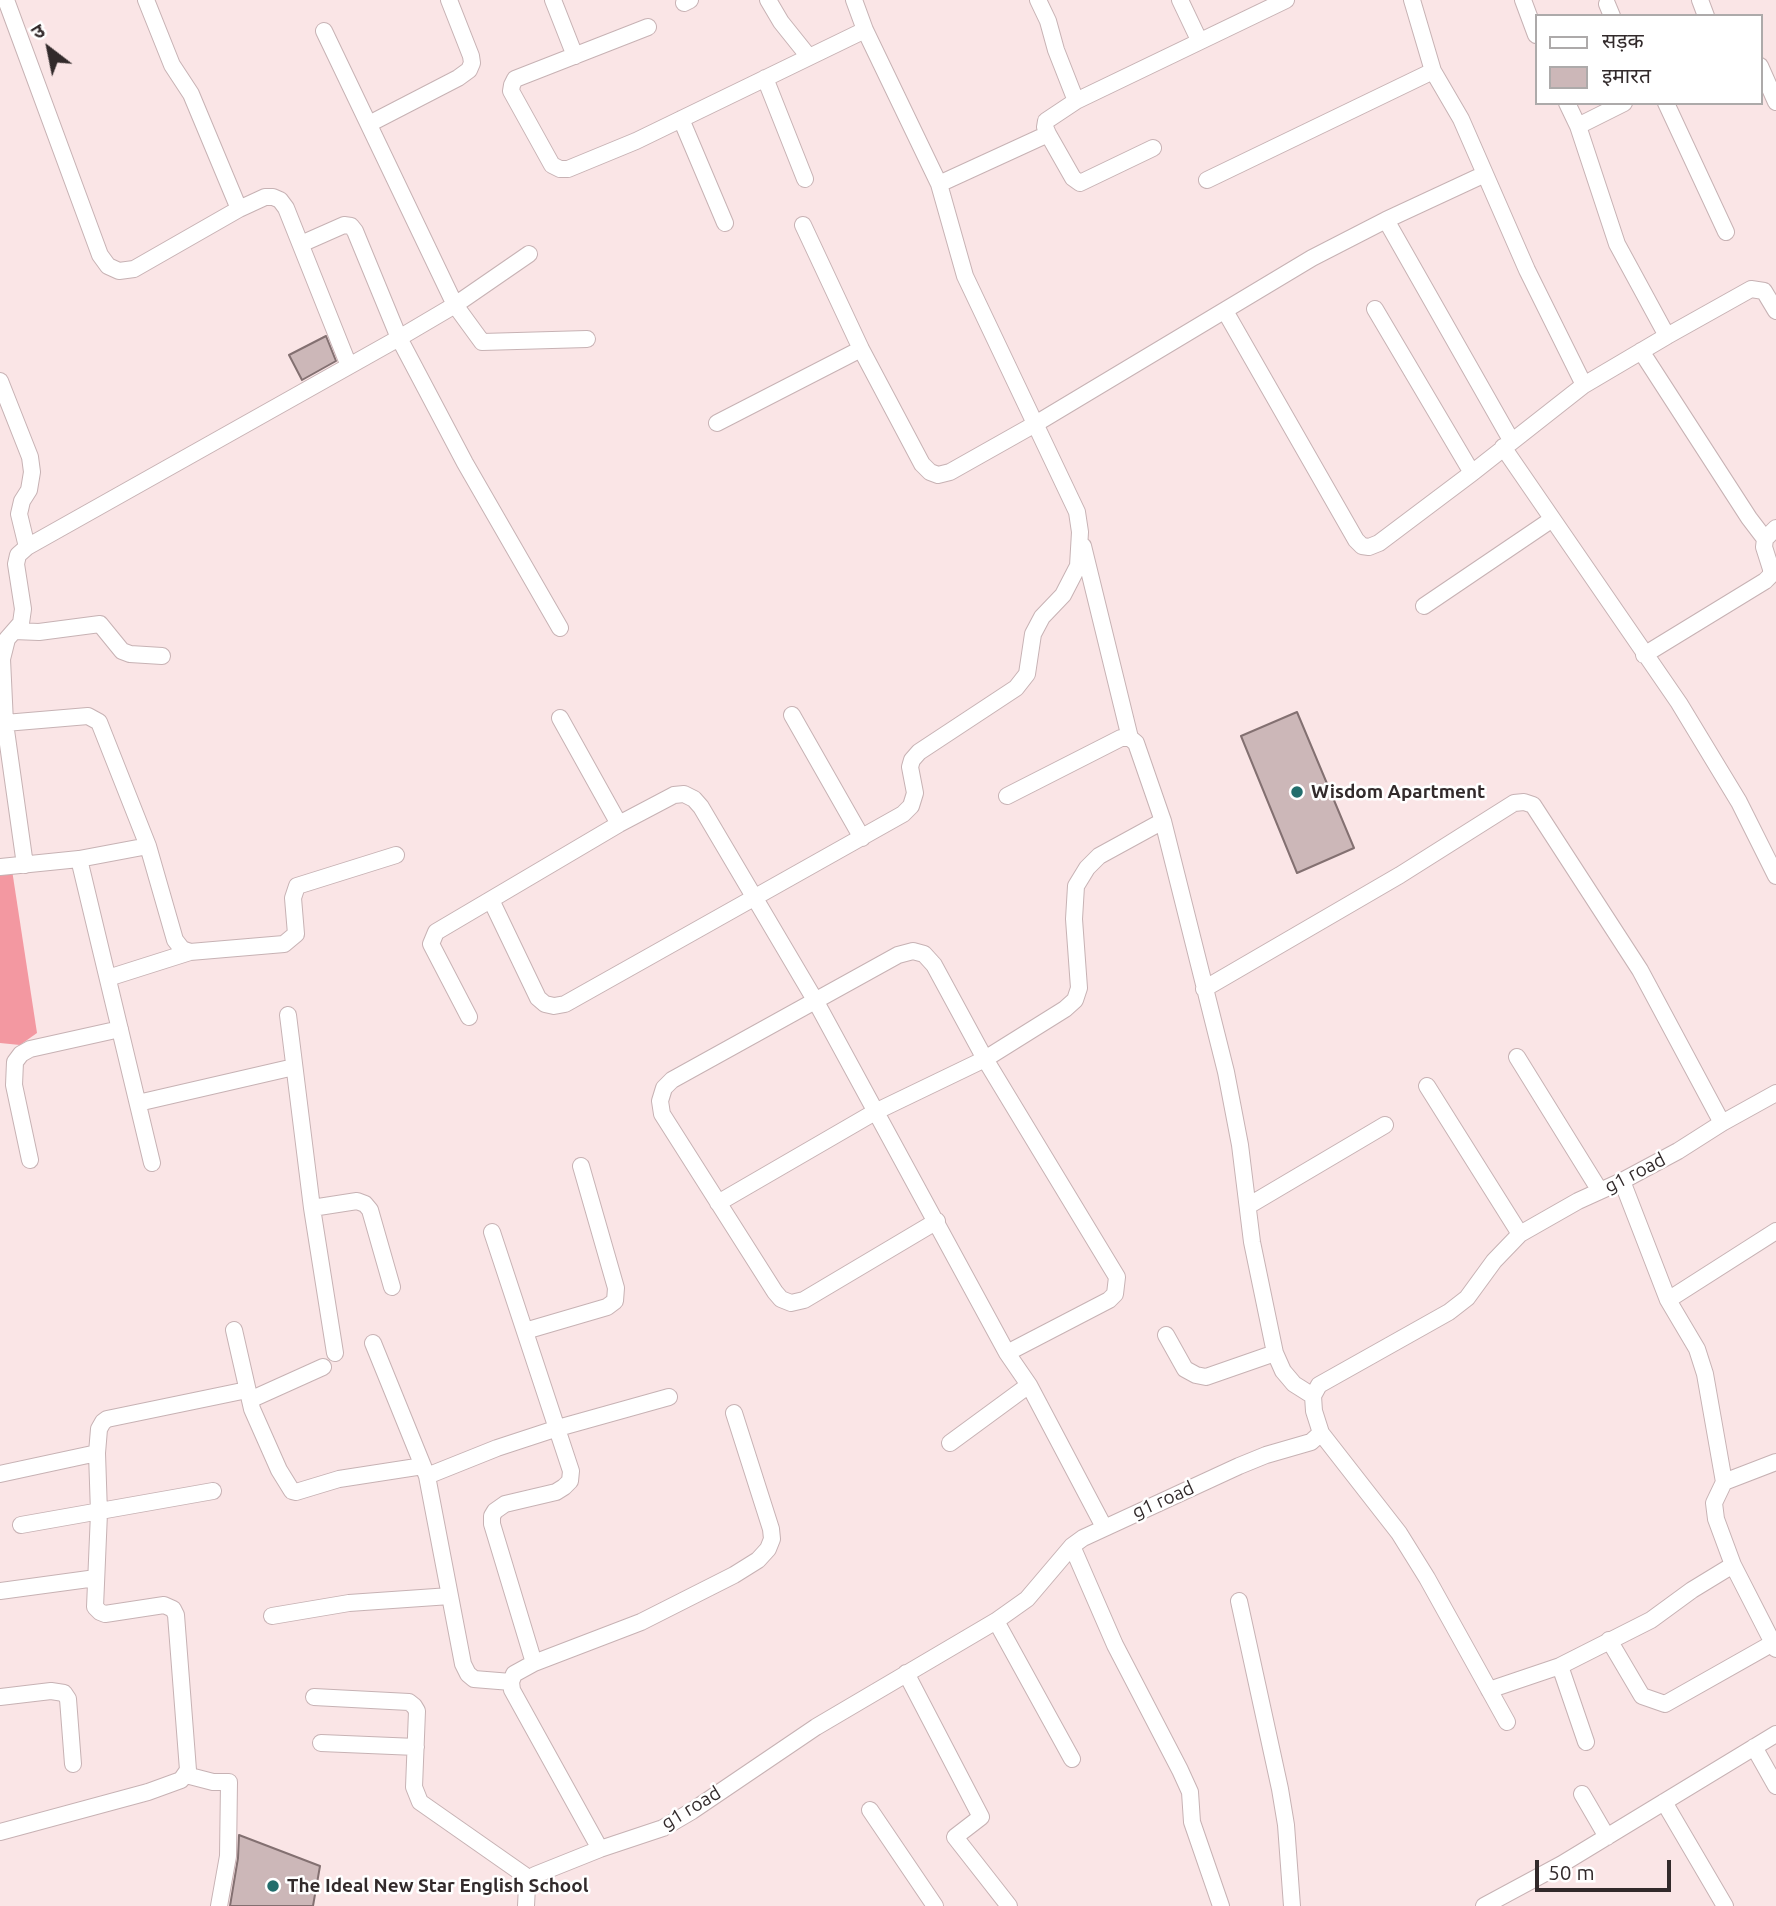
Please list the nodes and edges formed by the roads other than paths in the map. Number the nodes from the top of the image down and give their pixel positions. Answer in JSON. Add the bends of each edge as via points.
{"nodes":[{"id":1,"x":146,"y":0,"type":"edge"},
{"id":2,"x":449,"y":0,"type":"edge"},
{"id":3,"x":553,"y":0,"type":"edge"},
{"id":4,"x":768,"y":0,"type":"edge"},
{"id":5,"x":854,"y":0,"type":"edge"},
{"id":6,"x":1038,"y":0,"type":"edge"},
{"id":7,"x":1180,"y":0,"type":"edge"},
{"id":8,"x":1286,"y":0,"type":"edge"},
{"id":9,"x":1412,"y":0,"type":"edge"},
{"id":10,"x":1523,"y":0,"type":"edge"},
{"id":11,"x":9,"y":3,"type":"edge"},
{"id":12,"x":648,"y":27,"type":"dead end"},
{"id":13,"x":865,"y":30,"type":"junction"},
{"id":14,"x":1534,"y":30,"type":"edge"},
{"id":15,"x":324,"y":31,"type":"dead end"},
{"id":16,"x":1199,"y":40,"type":"junction"},
{"id":17,"x":575,"y":56,"type":"junction"},
{"id":18,"x":809,"y":57,"type":"junction"},
{"id":19,"x":1762,"y":70,"type":"edge"},
{"id":20,"x":1433,"y":71,"type":"junction"},
{"id":21,"x":765,"y":78,"type":"junction"},
{"id":22,"x":1076,"y":101,"type":"junction"},
{"id":23,"x":1776,"y":102,"type":"edge"},
{"id":24,"x":1568,"y":105,"type":"edge"},
{"id":25,"x":1620,"y":105,"type":"edge"},
{"id":26,"x":1667,"y":105,"type":"edge"},
{"id":27,"x":681,"y":119,"type":"junction"},
{"id":28,"x":369,"y":124,"type":"junction"},
{"id":29,"x":1578,"y":126,"type":"junction"},
{"id":30,"x":1048,"y":134,"type":"junction"},
{"id":31,"x":1153,"y":148,"type":"dead end"},
{"id":32,"x":1485,"y":174,"type":"junction"},
{"id":33,"x":805,"y":179,"type":"dead end"},
{"id":34,"x":1207,"y":180,"type":"dead end"},
{"id":35,"x":939,"y":184,"type":"junction"},
{"id":36,"x":239,"y":209,"type":"junction"},
{"id":37,"x":1386,"y":220,"type":"junction"},
{"id":38,"x":725,"y":223,"type":"dead end"},
{"id":39,"x":803,"y":225,"type":"dead end"},
{"id":40,"x":1726,"y":232,"type":"dead end"},
{"id":41,"x":302,"y":244,"type":"junction"},
{"id":42,"x":529,"y":254,"type":"dead end"},
{"id":43,"x":455,"y":305,"type":"junction"},
{"id":44,"x":1375,"y":309,"type":"dead end"},
{"id":45,"x":1776,"y":311,"type":"edge"},
{"id":46,"x":1225,"y":312,"type":"junction"},
{"id":47,"x":1667,"y":336,"type":"junction"},
{"id":48,"x":399,"y":338,"type":"junction"},
{"id":49,"x":587,"y":339,"type":"dead end"},
{"id":50,"x":861,"y":349,"type":"junction"},
{"id":51,"x":1642,"y":351,"type":"junction"},
{"id":52,"x":349,"y":366,"type":"junction"},
{"id":53,"x":0,"y":381,"type":"edge"},
{"id":54,"x":1584,"y":384,"type":"junction"},
{"id":55,"x":716,"y":423,"type":"dead end"},
{"id":56,"x":1037,"y":423,"type":"junction"},
{"id":57,"x":1507,"y":444,"type":"junction"},
{"id":58,"x":1472,"y":473,"type":"junction"},
{"id":59,"x":1551,"y":520,"type":"junction"},
{"id":60,"x":1080,"y":532,"type":"junction"},
{"id":61,"x":1770,"y":533,"type":"edge"},
{"id":62,"x":27,"y":547,"type":"junction"},
{"id":63,"x":1424,"y":606,"type":"dead end"},
{"id":64,"x":560,"y":628,"type":"dead end"},
{"id":65,"x":7,"y":636,"type":"edge"},
{"id":66,"x":1644,"y":655,"type":"junction"},
{"id":67,"x":162,"y":656,"type":"dead end"},
{"id":68,"x":792,"y":715,"type":"dead end"},
{"id":69,"x":560,"y":719,"type":"dead end"},
{"id":70,"x":5,"y":723,"type":"junction"},
{"id":71,"x":1130,"y":738,"type":"junction"},
{"id":72,"x":1007,"y":796,"type":"dead end"},
{"id":73,"x":1163,"y":821,"type":"junction"},
{"id":74,"x":619,"y":824,"type":"junction"},
{"id":75,"x":862,"y":838,"type":"junction"},
{"id":76,"x":148,"y":846,"type":"junction"},
{"id":77,"x":396,"y":855,"type":"dead end"},
{"id":78,"x":79,"y":859,"type":"junction"},
{"id":79,"x":25,"y":864,"type":"junction"},
{"id":80,"x":0,"y":867,"type":"edge"},
{"id":81,"x":1776,"y":876,"type":"edge"},
{"id":82,"x":755,"y":898,"type":"junction"},
{"id":83,"x":491,"y":900,"type":"junction"},
{"id":84,"x":190,"y":952,"type":"junction"},
{"id":85,"x":108,"y":978,"type":"junction"},
{"id":86,"x":1204,"y":989,"type":"junction"},
{"id":87,"x":815,"y":1000,"type":"junction"},
{"id":88,"x":288,"y":1015,"type":"dead end"},
{"id":89,"x":469,"y":1017,"type":"dead end"},
{"id":90,"x":120,"y":1029,"type":"junction"},
{"id":91,"x":1517,"y":1057,"type":"dead end"},
{"id":92,"x":985,"y":1059,"type":"junction"},
{"id":93,"x":294,"y":1067,"type":"junction"},
{"id":94,"x":7,"y":1086,"type":"edge"},
{"id":95,"x":1427,"y":1086,"type":"dead end"},
{"id":96,"x":1776,"y":1093,"type":"edge"},
{"id":97,"x":138,"y":1103,"type":"junction"},
{"id":98,"x":875,"y":1112,"type":"junction"},
{"id":99,"x":1722,"y":1122,"type":"junction"},
{"id":100,"x":1385,"y":1125,"type":"dead end"},
{"id":101,"x":30,"y":1160,"type":"dead end"},
{"id":102,"x":152,"y":1163,"type":"dead end"},
{"id":103,"x":581,"y":1166,"type":"dead end"},
{"id":104,"x":1622,"y":1181,"type":"junction"},
{"id":105,"x":1600,"y":1191,"type":"junction"},
{"id":106,"x":718,"y":1203,"type":"junction"},
{"id":107,"x":1248,"y":1206,"type":"junction"},
{"id":108,"x":312,"y":1208,"type":"junction"},
{"id":109,"x":937,"y":1221,"type":"junction"},
{"id":110,"x":1776,"y":1231,"type":"edge"},
{"id":111,"x":492,"y":1232,"type":"dead end"},
{"id":112,"x":1521,"y":1234,"type":"junction"},
{"id":113,"x":392,"y":1287,"type":"dead end"},
{"id":114,"x":1668,"y":1300,"type":"junction"},
{"id":115,"x":234,"y":1330,"type":"dead end"},
{"id":116,"x":525,"y":1331,"type":"junction"},
{"id":117,"x":1166,"y":1335,"type":"dead end"},
{"id":118,"x":373,"y":1343,"type":"dead end"},
{"id":119,"x":335,"y":1353,"type":"dead end"},
{"id":120,"x":1007,"y":1353,"type":"junction"},
{"id":121,"x":1275,"y":1353,"type":"junction"},
{"id":122,"x":323,"y":1367,"type":"dead end"},
{"id":123,"x":1029,"y":1385,"type":"junction"},
{"id":124,"x":247,"y":1390,"type":"junction"},
{"id":125,"x":1313,"y":1396,"type":"junction"},
{"id":126,"x":669,"y":1397,"type":"dead end"},
{"id":127,"x":734,"y":1413,"type":"dead end"},
{"id":128,"x":558,"y":1428,"type":"junction"},
{"id":129,"x":1321,"y":1433,"type":"junction"},
{"id":130,"x":950,"y":1443,"type":"dead end"},
{"id":131,"x":97,"y":1453,"type":"junction"},
{"id":132,"x":1776,"y":1462,"type":"edge"},
{"id":133,"x":425,"y":1471,"type":"junction"},
{"id":134,"x":0,"y":1474,"type":"edge"},
{"id":135,"x":1724,"y":1482,"type":"junction"},
{"id":136,"x":213,"y":1491,"type":"dead end"},
{"id":137,"x":100,"y":1513,"type":"junction"},
{"id":138,"x":21,"y":1525,"type":"dead end"},
{"id":139,"x":1104,"y":1527,"type":"junction"},
{"id":140,"x":1072,"y":1546,"type":"junction"},
{"id":141,"x":1733,"y":1566,"type":"junction"},
{"id":142,"x":96,"y":1578,"type":"junction"},
{"id":143,"x":0,"y":1591,"type":"edge"},
{"id":144,"x":450,"y":1596,"type":"junction"},
{"id":145,"x":1239,"y":1601,"type":"dead end"},
{"id":146,"x":272,"y":1616,"type":"dead end"},
{"id":147,"x":996,"y":1621,"type":"junction"},
{"id":148,"x":1609,"y":1640,"type":"junction"},
{"id":149,"x":1775,"y":1646,"type":"edge"},
{"id":150,"x":534,"y":1662,"type":"junction"},
{"id":151,"x":1560,"y":1666,"type":"junction"},
{"id":152,"x":906,"y":1673,"type":"junction"},
{"id":153,"x":511,"y":1682,"type":"junction"},
{"id":154,"x":1489,"y":1690,"type":"junction"},
{"id":155,"x":0,"y":1697,"type":"edge"},
{"id":156,"x":314,"y":1697,"type":"dead end"},
{"id":157,"x":1507,"y":1722,"type":"dead end"},
{"id":158,"x":1776,"y":1734,"type":"edge"},
{"id":159,"x":1587,"y":1742,"type":"dead end"},
{"id":160,"x":321,"y":1743,"type":"dead end"},
{"id":161,"x":416,"y":1747,"type":"junction"},
{"id":162,"x":1755,"y":1747,"type":"junction"},
{"id":163,"x":1072,"y":1759,"type":"dead end"},
{"id":164,"x":73,"y":1764,"type":"dead end"},
{"id":165,"x":186,"y":1775,"type":"junction"},
{"id":166,"x":1776,"y":1786,"type":"edge"},
{"id":167,"x":1583,"y":1794,"type":"dead end"},
{"id":168,"x":1664,"y":1802,"type":"junction"},
{"id":169,"x":870,"y":1810,"type":"dead end"},
{"id":170,"x":0,"y":1832,"type":"edge"},
{"id":171,"x":1607,"y":1837,"type":"junction"},
{"id":172,"x":600,"y":1849,"type":"junction"},
{"id":173,"x":530,"y":1879,"type":"junction"},
{"id":174,"x":1492,"y":1904,"type":"edge"},
{"id":175,"x":219,"y":1906,"type":"edge"},
{"id":176,"x":526,"y":1906,"type":"edge"},
{"id":177,"x":935,"y":1906,"type":"edge"},
{"id":178,"x":1009,"y":1906,"type":"edge"},
{"id":179,"x":1221,"y":1906,"type":"edge"},
{"id":180,"x":1292,"y":1906,"type":"edge"},
{"id":181,"x":1725,"y":1906,"type":"edge"}],
"edges":[{"from":1,"to":36,"type":"street"},
{"from":2,"to":28,"type":"street","via":[[471,56],[469,70]]},
{"from":3,"to":17,"type":"street"},
{"from":4,"to":18,"type":"street"},
{"from":5,"to":13,"type":"street"},
{"from":6,"to":22,"type":"street"},
{"from":7,"to":16,"type":"street"},
{"from":8,"to":16,"type":"street"},
{"from":9,"to":20,"type":"street"},
{"from":10,"to":14,"type":"street"},
{"from":11,"to":36,"type":"street","via":[[100,255],[108,266],[119,271],[134,268]]},
{"from":12,"to":17,"type":"street"},
{"from":13,"to":18,"type":"street"},
{"from":13,"to":35,"type":"street"},
{"from":15,"to":28,"type":"street"},
{"from":16,"to":22,"type":"street"},
{"from":17,"to":27,"type":"street","via":[[522,76],[512,85],[511,92],[552,165],[568,169]]},
{"from":18,"to":21,"type":"street"},
{"from":19,"to":23,"type":"street"},
{"from":20,"to":32,"type":"street"},
{"from":20,"to":34,"type":"street"},
{"from":21,"to":27,"type":"street"},
{"from":21,"to":33,"type":"street"},
{"from":22,"to":30,"type":"street","via":[[1046,121]]},
{"from":24,"to":29,"type":"street"},
{"from":25,"to":29,"type":"street"},
{"from":26,"to":40,"type":"street"},
{"from":27,"to":38,"type":"street"},
{"from":28,"to":43,"type":"street"},
{"from":29,"to":47,"type":"street","via":[[1617,244]]},
{"from":30,"to":31,"type":"street","via":[[1080,183]]},
{"from":30,"to":35,"type":"street"},
{"from":32,"to":37,"type":"street"},
{"from":32,"to":54,"type":"street"},
{"from":35,"to":56,"type":"street","via":[[965,276]]},
{"from":36,"to":41,"type":"street","via":[[265,197],[280,200]]},
{"from":37,"to":46,"type":"street","via":[[1312,258]]},
{"from":37,"to":57,"type":"street"},
{"from":39,"to":50,"type":"street"},
{"from":41,"to":48,"type":"street","via":[[351,226]]},
{"from":41,"to":52,"type":"street"},
{"from":42,"to":43,"type":"street"},
{"from":43,"to":48,"type":"street"},
{"from":43,"to":49,"type":"street","via":[[482,342]]},
{"from":44,"to":58,"type":"street"},
{"from":45,"to":47,"type":"street","via":[[1764,291],[1751,289]]},
{"from":46,"to":56,"type":"street"},
{"from":46,"to":58,"type":"street","via":[[1362,546],[1379,543]]},
{"from":47,"to":51,"type":"street"},
{"from":48,"to":52,"type":"street"},
{"from":48,"to":64,"type":"street"},
{"from":50,"to":55,"type":"street"},
{"from":50,"to":56,"type":"street","via":[[922,464],[937,475]]},
{"from":51,"to":54,"type":"street"},
{"from":51,"to":61,"type":"street","via":[[1749,518]]},
{"from":52,"to":62,"type":"street"},
{"from":53,"to":62,"type":"street","via":[[30,457],[29,490],[19,514]]},
{"from":54,"to":57,"type":"street"},
{"from":56,"to":60,"type":"street","via":[[1077,512]]},
{"from":57,"to":58,"type":"street"},
{"from":57,"to":59,"type":"street"},
{"from":59,"to":63,"type":"street"},
{"from":59,"to":66,"type":"street"},
{"from":60,"to":71,"type":"street"},
{"from":60,"to":75,"type":"street","via":[[1078,566],[1033,634],[1027,674],[1016,688],[919,752],[910,767],[915,793],[911,806]]},
{"from":61,"to":66,"type":"street","via":[[1764,547],[1771,575],[1765,581]]},
{"from":62,"to":65,"type":"street","via":[[16,558],[21,623]]},
{"from":65,"to":67,"type":"street","via":[[100,624],[122,651]]},
{"from":65,"to":70,"type":"street","via":[[2,659]]},
{"from":66,"to":81,"type":"street","via":[[1706,747]]},
{"from":68,"to":75,"type":"street"},
{"from":69,"to":74,"type":"street"},
{"from":70,"to":76,"type":"street","via":[[88,716],[99,722]]},
{"from":70,"to":79,"type":"street"},
{"from":71,"to":72,"type":"street","via":[[1121,738]]},
{"from":71,"to":73,"type":"street","via":[[1136,743]]},
{"from":73,"to":86,"type":"street"},
{"from":73,"to":92,"type":"street","via":[[1099,856],[1076,886],[1079,988],[1074,1000]]},
{"from":74,"to":82,"type":"street","via":[[674,795],[694,799]]},
{"from":74,"to":83,"type":"street"},
{"from":75,"to":82,"type":"street"},
{"from":76,"to":78,"type":"street"},
{"from":76,"to":84,"type":"street","via":[[176,940]]},
{"from":77,"to":84,"type":"street","via":[[297,886],[293,898],[296,934],[284,944]]},
{"from":78,"to":79,"type":"street"},
{"from":78,"to":85,"type":"street"},
{"from":79,"to":80,"type":"street"},
{"from":82,"to":83,"type":"street","via":[[554,1006],[538,998]]},
{"from":82,"to":87,"type":"street"},
{"from":83,"to":89,"type":"street","via":[[432,938]]},
{"from":84,"to":85,"type":"street"},
{"from":85,"to":90,"type":"street"},
{"from":86,"to":99,"type":"street","via":[[1514,803],[1524,802],[1533,805],[1640,970]]},
{"from":86,"to":107,"type":"street","via":[[1226,1072]]},
{"from":87,"to":92,"type":"street","via":[[898,955],[924,954]]},
{"from":87,"to":98,"type":"street"},
{"from":87,"to":106,"type":"street","via":[[664,1088],[662,1114]]},
{"from":88,"to":93,"type":"street"},
{"from":90,"to":94,"type":"street","via":[[30,1049],[15,1062]]},
{"from":90,"to":97,"type":"street"},
{"from":91,"to":105,"type":"street"},
{"from":92,"to":98,"type":"street"},
{"from":92,"to":120,"type":"street","via":[[1118,1286],[1109,1300]]},
{"from":93,"to":97,"type":"street"},
{"from":93,"to":108,"type":"street"},
{"from":94,"to":101,"type":"street"},
{"from":95,"to":112,"type":"street"},
{"from":96,"to":99,"type":"street","name":"g1 road"},
{"from":97,"to":102,"type":"street"},
{"from":98,"to":106,"type":"street"},
{"from":98,"to":109,"type":"street"},
{"from":99,"to":104,"type":"street","name":"g1 road"},
{"from":100,"to":107,"type":"street"},
{"from":103,"to":116,"type":"street","via":[[616,1289],[615,1301]]},
{"from":104,"to":105,"type":"street","name":"g1 road"},
{"from":104,"to":114,"type":"street"},
{"from":105,"to":112,"type":"street","name":"g1 road"},
{"from":106,"to":109,"type":"street","via":[[775,1292],[791,1303],[804,1300]]},
{"from":107,"to":121,"type":"street"},
{"from":108,"to":113,"type":"street","via":[[357,1201],[365,1204]]},
{"from":108,"to":119,"type":"street"},
{"from":109,"to":120,"type":"street"},
{"from":110,"to":114,"type":"street"},
{"from":111,"to":116,"type":"street"},
{"from":112,"to":125,"type":"street","name":"g1 road","via":[[1467,1298],[1319,1385]]},
{"from":114,"to":135,"type":"street","via":[[1696,1349],[1704,1374]]},
{"from":115,"to":124,"type":"street"},
{"from":116,"to":128,"type":"street"},
{"from":117,"to":121,"type":"street","via":[[1185,1368],[1196,1376],[1206,1377]]},
{"from":118,"to":133,"type":"street"},
{"from":120,"to":123,"type":"street"},
{"from":121,"to":125,"type":"street","via":[[1294,1384]]},
{"from":122,"to":124,"type":"street","via":[[252,1399]]},
{"from":123,"to":130,"type":"street"},
{"from":123,"to":139,"type":"street"},
{"from":124,"to":131,"type":"street","via":[[107,1419],[99,1429]]},
{"from":124,"to":133,"type":"street","via":[[279,1470],[296,1492],[339,1479]]},
{"from":125,"to":129,"type":"street"},
{"from":126,"to":128,"type":"street"},
{"from":127,"to":150,"type":"street","via":[[771,1529],[768,1549],[734,1575],[640,1622]]},
{"from":128,"to":133,"type":"street"},
{"from":128,"to":150,"type":"street","via":[[570,1481],[556,1492],[500,1507],[492,1517]]},
{"from":129,"to":139,"type":"street","name":"g1 road","via":[[1311,1442],[1239,1466]]},
{"from":129,"to":154,"type":"street","via":[[1399,1533]]},
{"from":131,"to":134,"type":"street"},
{"from":131,"to":137,"type":"street"},
{"from":132,"to":135,"type":"street"},
{"from":133,"to":144,"type":"street"},
{"from":135,"to":141,"type":"street","via":[[1714,1503]]},
{"from":136,"to":137,"type":"street"},
{"from":137,"to":138,"type":"street"},
{"from":137,"to":142,"type":"street"},
{"from":139,"to":140,"type":"street","name":"g1 road"},
{"from":140,"to":147,"type":"street","name":"g1 road","via":[[1027,1599]]},
{"from":140,"to":179,"type":"street","via":[[1115,1645],[1181,1770],[1190,1792],[1192,1822]]},
{"from":141,"to":148,"type":"street","via":[[1651,1620]]},
{"from":141,"to":149,"type":"street"},
{"from":142,"to":143,"type":"street"},
{"from":142,"to":165,"type":"street","via":[[95,1607],[100,1612],[164,1605],[176,1615]]},
{"from":144,"to":146,"type":"street","via":[[349,1603]]},
{"from":144,"to":153,"type":"street","via":[[468,1674],[474,1679]]},
{"from":145,"to":180,"type":"street","via":[[1280,1788]]},
{"from":147,"to":152,"type":"street","name":"g1 road"},
{"from":147,"to":163,"type":"street"},
{"from":148,"to":149,"type":"street","via":[[1642,1696],[1665,1704]]},
{"from":148,"to":151,"type":"street"},
{"from":150,"to":153,"type":"street","via":[[514,1674]]},
{"from":151,"to":154,"type":"street"},
{"from":151,"to":159,"type":"street"},
{"from":152,"to":172,"type":"street","name":"g1 road","via":[[663,1828]]},
{"from":152,"to":178,"type":"street","via":[[981,1817],[955,1837]]},
{"from":153,"to":172,"type":"street"},
{"from":154,"to":157,"type":"street"},
{"from":155,"to":164,"type":"street","via":[[64,1693]]},
{"from":156,"to":161,"type":"street","via":[[409,1702],[417,1711]]},
{"from":158,"to":162,"type":"street"},
{"from":160,"to":161,"type":"street"},
{"from":161,"to":173,"type":"street","via":[[414,1787],[420,1802]]},
{"from":162,"to":166,"type":"street"},
{"from":162,"to":168,"type":"street"},
{"from":165,"to":170,"type":"street","via":[[148,1792]]},
{"from":165,"to":175,"type":"street","via":[[229,1782],[228,1856]]},
{"from":167,"to":171,"type":"street"},
{"from":168,"to":171,"type":"street"},
{"from":168,"to":181,"type":"street"},
{"from":169,"to":177,"type":"street"},
{"from":171,"to":174,"type":"street"},
{"from":172,"to":173,"type":"street","name":"g1 road"},
{"from":173,"to":176,"type":"street"}]}
